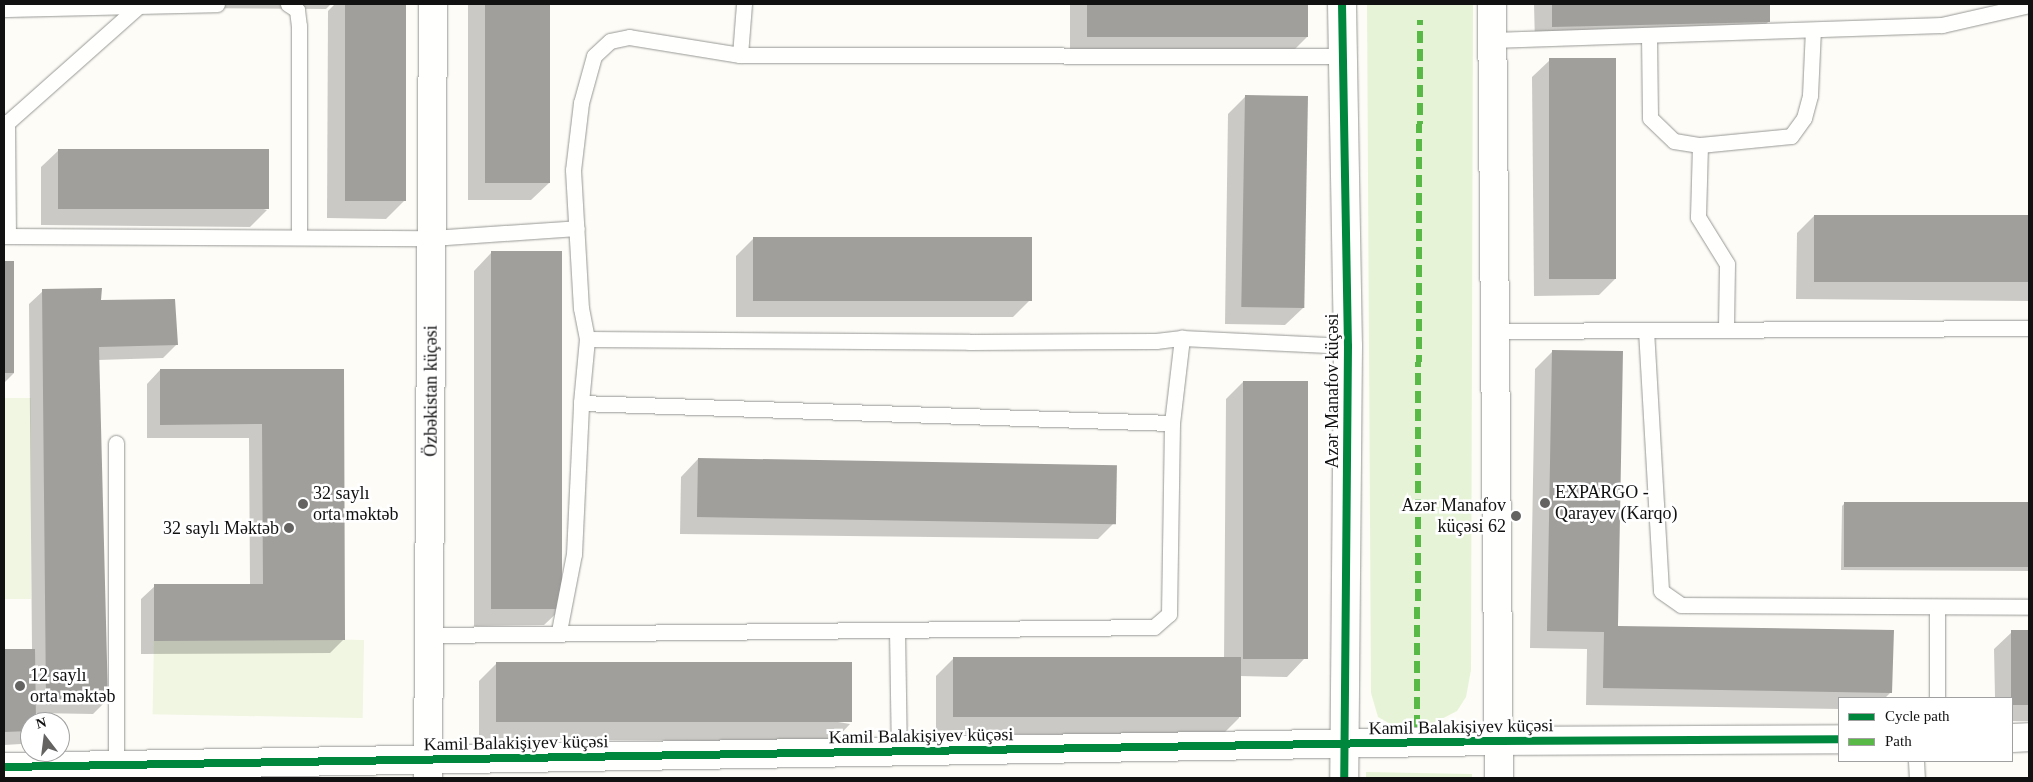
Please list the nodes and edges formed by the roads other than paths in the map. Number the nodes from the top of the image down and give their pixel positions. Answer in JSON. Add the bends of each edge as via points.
{"nodes":[{"id":1,"x":217,"y":4,"type":"edge"},
{"id":2,"x":288,"y":4,"type":"edge"},
{"id":3,"x":433,"y":4,"type":"edge"},
{"id":4,"x":744,"y":4,"type":"edge"},
{"id":5,"x":1342,"y":4,"type":"edge"},
{"id":6,"x":1492,"y":4,"type":"edge"},
{"id":7,"x":141,"y":5,"type":"edge"},
{"id":8,"x":2029,"y":5,"type":"edge"},
{"id":9,"x":4,"y":9,"type":"edge"},
{"id":10,"x":1813,"y":30,"type":"junction"},
{"id":11,"x":1649,"y":35,"type":"junction"},
{"id":12,"x":1492,"y":40,"type":"junction"},
{"id":13,"x":740,"y":55,"type":"junction"},
{"id":14,"x":1343,"y":56,"type":"junction"},
{"id":15,"x":6,"y":123,"type":"edge"},
{"id":16,"x":1700,"y":145,"type":"junction"},
{"id":17,"x":577,"y":228,"type":"junction"},
{"id":18,"x":6,"y":236,"type":"edge"},
{"id":19,"x":299,"y":238,"type":"junction"},
{"id":20,"x":432,"y":238,"type":"junction"},
{"id":21,"x":2029,"y":328,"type":"edge"},
{"id":22,"x":1726,"y":329,"type":"junction"},
{"id":23,"x":1646,"y":330,"type":"junction"},
{"id":24,"x":1496,"y":331,"type":"junction"},
{"id":25,"x":1182,"y":338,"type":"junction"},
{"id":26,"x":586,"y":339,"type":"junction"},
{"id":27,"x":1348,"y":346,"type":"junction"},
{"id":28,"x":581,"y":402,"type":"junction"},
{"id":29,"x":1172,"y":423,"type":"junction"},
{"id":30,"x":116,"y":444,"type":"dead end"},
{"id":31,"x":1937,"y":606,"type":"junction"},
{"id":32,"x":2029,"y":607,"type":"edge"},
{"id":33,"x":897,"y":630,"type":"junction"},
{"id":34,"x":559,"y":631,"type":"junction"},
{"id":35,"x":429,"y":635,"type":"junction"},
{"id":36,"x":1937,"y":697,"type":"edge"},
{"id":37,"x":2029,"y":737,"type":"edge"},
{"id":38,"x":1838,"y":738,"type":"edge"},
{"id":39,"x":2013,"y":738,"type":"edge"},
{"id":40,"x":1500,"y":741,"type":"junction"},
{"id":41,"x":1344,"y":744,"type":"junction"},
{"id":42,"x":899,"y":752,"type":"junction"},
{"id":43,"x":1916,"y":762,"type":"edge"},
{"id":44,"x":116,"y":764,"type":"junction"},
{"id":45,"x":4,"y":767,"type":"edge"},
{"id":46,"x":428,"y":769,"type":"edge"},
{"id":47,"x":1344,"y":778,"type":"edge"},
{"id":48,"x":1500,"y":778,"type":"edge"},
{"id":49,"x":1916,"y":778,"type":"edge"}],
"edges":[{"from":1,"to":7,"type":"lane"},
{"from":2,"to":19,"type":"lane","via":[[296,10],[299,26]]},
{"from":3,"to":20,"type":"street","name":"Özbəkistan küçəsi"},
{"from":4,"to":13,"type":"lane"},
{"from":5,"to":14,"type":"street","name":"Azər Manafov küçəsi"},
{"from":6,"to":12,"type":"street"},
{"from":7,"to":9,"type":"lane"},
{"from":7,"to":15,"type":"lane"},
{"from":8,"to":10,"type":"lane","via":[[1942,25]]},
{"from":10,"to":11,"type":"lane"},
{"from":10,"to":16,"type":"lane","via":[[1815,54],[1810,95],[1804,118],[1791,136]]},
{"from":11,"to":12,"type":"lane"},
{"from":11,"to":16,"type":"lane","via":[[1650,118],[1674,141]]},
{"from":12,"to":24,"type":"street"},
{"from":13,"to":14,"type":"lane"},
{"from":13,"to":17,"type":"lane","via":[[629,38],[610,42],[594,56],[576,137],[573,170]]},
{"from":14,"to":27,"type":"street","name":"Azər Manafov küçəsi"},
{"from":15,"to":18,"type":"lane"},
{"from":16,"to":22,"type":"lane","via":[[1698,217],[1727,264]]},
{"from":17,"to":20,"type":"lane"},
{"from":17,"to":26,"type":"lane"},
{"from":18,"to":19,"type":"lane"},
{"from":19,"to":20,"type":"lane"},
{"from":20,"to":35,"type":"street","name":"Özbəkistan küçəsi"},
{"from":21,"to":22,"type":"lane"},
{"from":22,"to":23,"type":"lane"},
{"from":23,"to":24,"type":"lane"},
{"from":23,"to":31,"type":"lane","via":[[1661,591],[1681,605]]},
{"from":24,"to":40,"type":"street"},
{"from":25,"to":26,"type":"lane","via":[[999,342]]},
{"from":25,"to":27,"type":"lane"},
{"from":25,"to":29,"type":"lane"},
{"from":26,"to":28,"type":"lane"},
{"from":27,"to":41,"type":"street","name":"Azər Manafov küçəsi"},
{"from":28,"to":29,"type":"lane"},
{"from":28,"to":34,"type":"lane","via":[[574,554]]},
{"from":29,"to":33,"type":"lane","via":[[1169,614],[1154,627]]},
{"from":30,"to":44,"type":"lane"},
{"from":31,"to":32,"type":"lane"},
{"from":31,"to":36,"type":"lane"},
{"from":33,"to":34,"type":"lane"},
{"from":33,"to":42,"type":"lane"},
{"from":34,"to":35,"type":"lane"},
{"from":35,"to":46,"type":"street","name":"Özbəkistan küçəsi"},
{"from":37,"to":39,"type":"street"},
{"from":38,"to":40,"type":"street","name":"Kamil Balakişiyev küçəsi"},
{"from":40,"to":41,"type":"street","name":"Kamil Balakişiyev küçəsi"},
{"from":40,"to":48,"type":"street"},
{"from":41,"to":42,"type":"street","name":"Kamil Balakişiyev küçəsi"},
{"from":41,"to":47,"type":"street","name":"Azər Manafov küçəsi"},
{"from":42,"to":46,"type":"street","name":"Kamil Balakişiyev küçəsi"},
{"from":43,"to":49,"type":"lane"},
{"from":44,"to":45,"type":"street","name":"Kamil Balakişiyev küçəsi"},
{"from":44,"to":46,"type":"street","name":"Kamil Balakişiyev küçəsi"}]}
